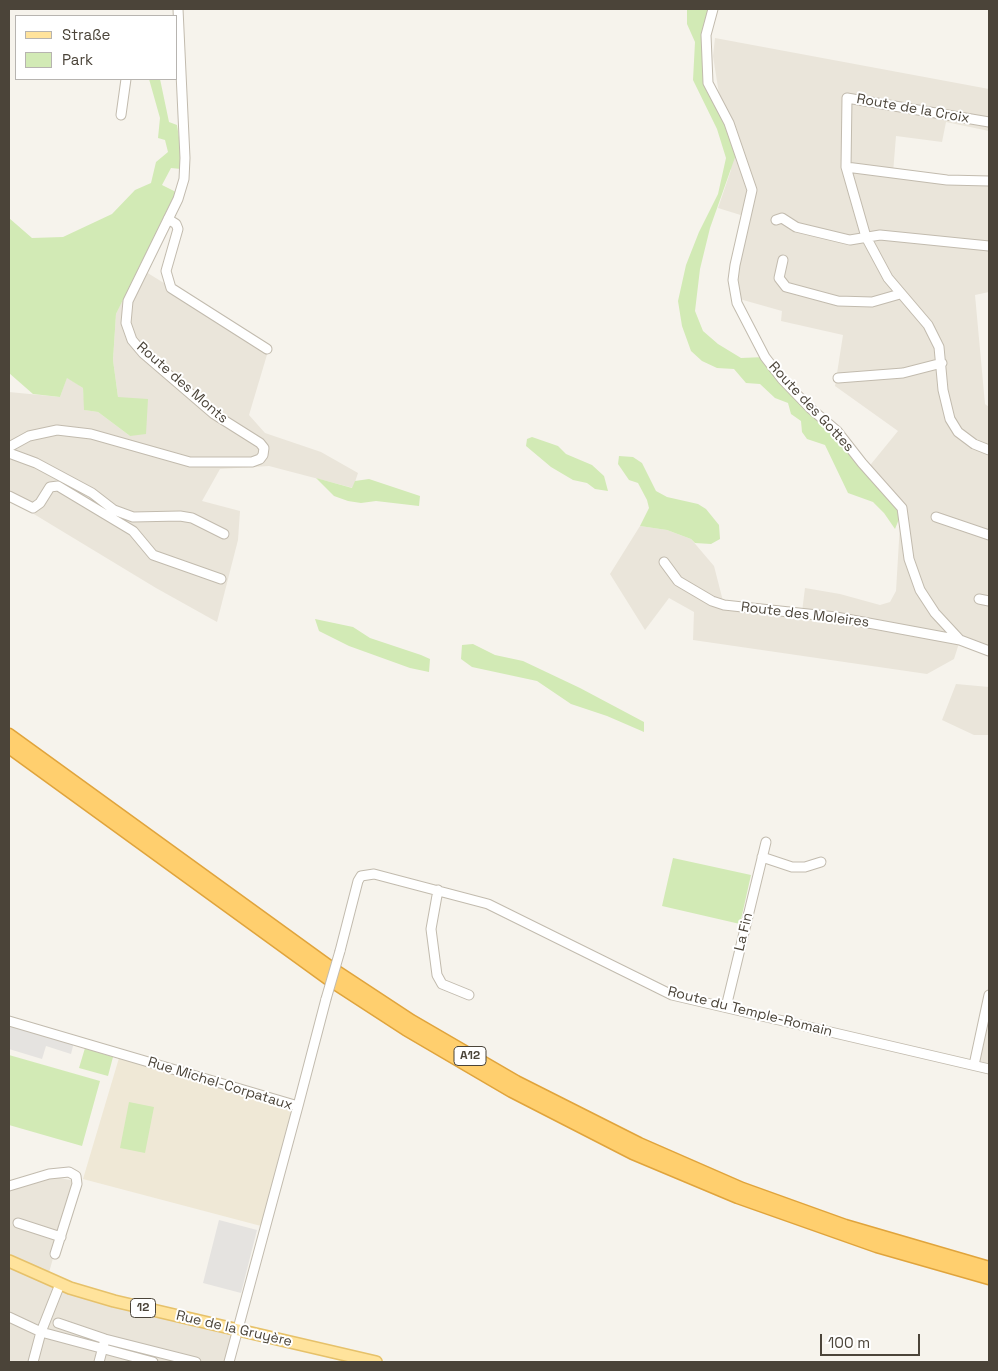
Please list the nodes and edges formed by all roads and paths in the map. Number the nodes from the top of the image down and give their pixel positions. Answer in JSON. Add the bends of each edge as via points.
{"nodes":[{"id":1,"x":178,"y":9,"type":"edge"},
{"id":2,"x":714,"y":9,"type":"edge"},
{"id":3,"x":178,"y":43,"type":"edge"},
{"id":4,"x":126,"y":80,"type":"edge"},
{"id":5,"x":121,"y":115,"type":"dead end"},
{"id":6,"x":989,"y":122,"type":"edge"},
{"id":7,"x":846,"y":167,"type":"junction"},
{"id":8,"x":989,"y":181,"type":"edge"},
{"id":9,"x":168,"y":219,"type":"junction"},
{"id":10,"x":776,"y":220,"type":"dead end"},
{"id":11,"x":866,"y":237,"type":"junction"},
{"id":12,"x":989,"y":246,"type":"edge"},
{"id":13,"x":783,"y":260,"type":"dead end"},
{"id":14,"x":900,"y":294,"type":"junction"},
{"id":15,"x":268,"y":349,"type":"dead end"},
{"id":16,"x":942,"y":364,"type":"junction"},
{"id":17,"x":838,"y":378,"type":"dead end"},
{"id":18,"x":9,"y":447,"type":"edge"},
{"id":19,"x":989,"y":450,"type":"edge"},
{"id":20,"x":9,"y":453,"type":"edge"},
{"id":21,"x":9,"y":496,"type":"edge"},
{"id":22,"x":936,"y":517,"type":"dead end"},
{"id":23,"x":224,"y":534,"type":"dead end"},
{"id":24,"x":989,"y":536,"type":"edge"},
{"id":25,"x":664,"y":562,"type":"dead end"},
{"id":26,"x":221,"y":579,"type":"dead end"},
{"id":27,"x":979,"y":600,"type":"dead end"},
{"id":28,"x":989,"y":601,"type":"edge"},
{"id":29,"x":960,"y":640,"type":"junction"},
{"id":30,"x":989,"y":651,"type":"edge"},
{"id":31,"x":9,"y":735,"type":"edge"},
{"id":32,"x":9,"y":747,"type":"edge"},
{"id":33,"x":766,"y":842,"type":"dead end"},
{"id":34,"x":762,"y":857,"type":"junction"},
{"id":35,"x":821,"y":862,"type":"dead end"},
{"id":36,"x":438,"y":890,"type":"junction"},
{"id":37,"x":469,"y":995,"type":"dead end"},
{"id":38,"x":989,"y":995,"type":"edge"},
{"id":39,"x":726,"y":1007,"type":"junction"},
{"id":40,"x":9,"y":1021,"type":"edge"},
{"id":41,"x":974,"y":1065,"type":"junction"},
{"id":42,"x":989,"y":1069,"type":"edge"},
{"id":43,"x":298,"y":1106,"type":"junction"},
{"id":44,"x":9,"y":1186,"type":"edge"},
{"id":45,"x":18,"y":1223,"type":"dead end"},
{"id":46,"x":61,"y":1237,"type":"junction"},
{"id":47,"x":56,"y":1254,"type":"dead end"},
{"id":48,"x":9,"y":1261,"type":"edge"},
{"id":49,"x":989,"y":1268,"type":"edge"},
{"id":50,"x":989,"y":1278,"type":"edge"},
{"id":51,"x":60,"y":1284,"type":"junction"},
{"id":52,"x":9,"y":1317,"type":"edge"},
{"id":53,"x":58,"y":1323,"type":"dead end"},
{"id":54,"x":238,"y":1330,"type":"junction"},
{"id":55,"x":41,"y":1332,"type":"junction"},
{"id":56,"x":105,"y":1339,"type":"junction"},
{"id":57,"x":103,"y":1349,"type":"junction"},
{"id":58,"x":164,"y":1358,"type":"edge"},
{"id":59,"x":33,"y":1362,"type":"edge"},
{"id":60,"x":99,"y":1362,"type":"edge"},
{"id":61,"x":153,"y":1362,"type":"edge"},
{"id":62,"x":196,"y":1362,"type":"edge"},
{"id":63,"x":229,"y":1362,"type":"edge"},
{"id":64,"x":376,"y":1362,"type":"edge"}],
"edges":[{"from":1,"to":3,"type":"street","name":"Route des Monts"},
{"from":2,"to":29,"type":"street","name":"Route des Gottes","via":[[706,35],[708,82],[729,123],[752,190],[733,280],[737,303],[765,356],[782,379],[837,431],[902,508],[908,559],[920,590],[935,613]]},
{"from":3,"to":9,"type":"street","name":"Route des Monts","via":[[185,173],[181,193]]},
{"from":4,"to":5,"type":"street"},
{"from":6,"to":7,"type":"street","name":"Route de la Croix","via":[[847,98]]},
{"from":7,"to":8,"type":"street","via":[[947,180]]},
{"from":7,"to":11,"type":"street","name":"Route de la Croix"},
{"from":9,"to":15,"type":"street","via":[[178,230],[166,271],[171,288]]},
{"from":9,"to":18,"type":"street","name":"Route des Monts","via":[[127,304],[125,318],[129,334],[143,352],[214,414],[260,443],[264,448],[262,458],[244,462],[190,462],[92,434],[57,430],[29,436]]},
{"from":10,"to":11,"type":"street","via":[[782,218],[796,227],[850,240]]},
{"from":11,"to":12,"type":"street","via":[[880,235]]},
{"from":11,"to":14,"type":"street","name":"Route de la Croix"},
{"from":13,"to":14,"type":"street","via":[[779,278],[786,287],[838,301],[872,302]]},
{"from":14,"to":16,"type":"street","name":"Route de la Croix","via":[[928,326],[939,347]]},
{"from":16,"to":17,"type":"street","via":[[903,373]]},
{"from":16,"to":19,"type":"street","name":"Route de la Croix","via":[[950,419],[958,432]]},
{"from":20,"to":23,"type":"street","via":[[36,463],[92,493],[114,510],[133,517],[186,517]]},
{"from":21,"to":26,"type":"street","via":[[33,508],[50,487],[58,486],[133,532],[153,555]]},
{"from":22,"to":24,"type":"street"},
{"from":25,"to":29,"type":"street","name":"Route des Moleires","via":[[678,581],[724,605],[836,616]]},
{"from":27,"to":28,"type":"street"},
{"from":29,"to":30,"type":"street","name":"Route des Gottes"},
{"from":31,"to":49,"type":"highway","number":"A12","via":[[335,971],[411,1021],[516,1082],[638,1144],[760,1195],[879,1237]]},
{"from":32,"to":50,"type":"highway","number":"A12","via":[[329,979],[512,1091],[633,1152],[747,1201],[885,1249]]},
{"from":33,"to":34,"type":"street","name":"La Fin"},
{"from":34,"to":35,"type":"street","via":[[792,867]]},
{"from":34,"to":39,"type":"street","name":"La Fin"},
{"from":36,"to":37,"type":"street","via":[[430,934],[437,975],[442,984]]},
{"from":36,"to":39,"type":"street","name":"Route du Temple-Romain","via":[[488,904],[672,995]]},
{"from":36,"to":43,"type":"street","name":"Route du Temple-Romain","bridge":true,"via":[[374,874],[361,876]]},
{"from":38,"to":41,"type":"street"},
{"from":39,"to":41,"type":"street","name":"Route du Temple-Romain"},
{"from":40,"to":43,"type":"street","name":"Rue Michel-Corpataux"},
{"from":41,"to":42,"type":"street","name":"Route du Temple-Romain"},
{"from":43,"to":54,"type":"street","name":"Rue Michel-Corpataux"},
{"from":44,"to":46,"type":"street","via":[[49,1174],[74,1174],[77,1182]]},
{"from":45,"to":46,"type":"street"},
{"from":46,"to":47,"type":"street"},
{"from":48,"to":51,"type":"main road","name":"Rue de la Gruyère","number":"12"},
{"from":51,"to":54,"type":"main road","name":"Rue de la Gruyère","number":"12","via":[[114,1301]]},
{"from":51,"to":55,"type":"street"},
{"from":52,"to":55,"type":"street"},
{"from":53,"to":56,"type":"street"},
{"from":54,"to":63,"type":"street","name":"Rue Michel-Corpataux"},
{"from":54,"to":64,"type":"main road","name":"Rue de la Gruyère","number":"12"},
{"from":55,"to":57,"type":"street"},
{"from":55,"to":59,"type":"street"},
{"from":56,"to":57,"type":"street"},
{"from":56,"to":58,"type":"street"},
{"from":57,"to":60,"type":"street"},
{"from":57,"to":61,"type":"street"},
{"from":58,"to":62,"type":"street"}]}
